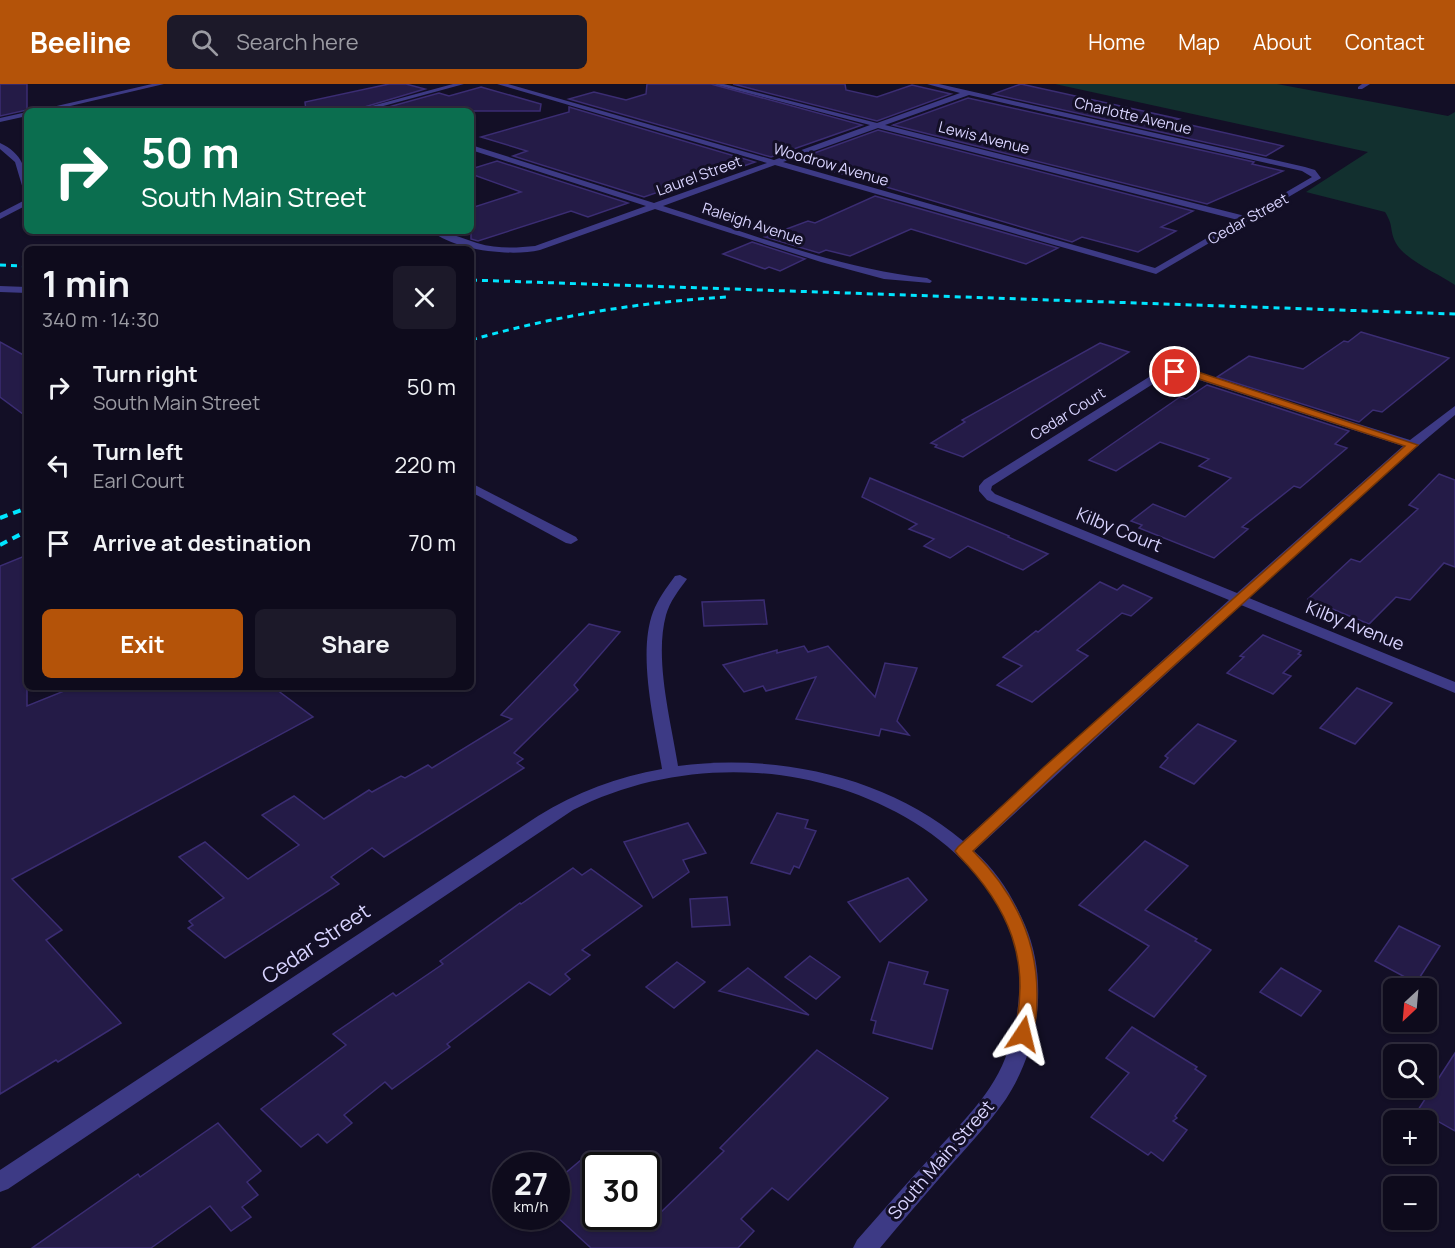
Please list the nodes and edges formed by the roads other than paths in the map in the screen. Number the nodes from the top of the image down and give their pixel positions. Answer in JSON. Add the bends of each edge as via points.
{"nodes":[{"id":1,"x":161,"y":84,"type":"edge"},
{"id":2,"x":461,"y":84,"type":"edge"},
{"id":3,"x":500,"y":84,"type":"edge"},
{"id":4,"x":716,"y":84,"type":"edge"},
{"id":5,"x":930,"y":84,"type":"edge"},
{"id":6,"x":967,"y":93,"type":"junction"},
{"id":7,"x":53,"y":108,"type":"edge"},
{"id":8,"x":370,"y":108,"type":"edge"},
{"id":9,"x":24,"y":115,"type":"edge"},
{"id":10,"x":0,"y":120,"type":"edge"},
{"id":11,"x":879,"y":126,"type":"junction"},
{"id":12,"x":0,"y":145,"type":"edge"},
{"id":13,"x":474,"y":148,"type":"edge"},
{"id":14,"x":774,"y":163,"type":"junction"},
{"id":15,"x":1294,"y":166,"type":"joint"},
{"id":16,"x":24,"y":178,"type":"edge"},
{"id":17,"x":24,"y":204,"type":"edge"},
{"id":18,"x":654,"y":207,"type":"junction"},
{"id":19,"x":0,"y":216,"type":"edge"},
{"id":20,"x":1246,"y":219,"type":"junction"},
{"id":21,"x":443,"y":234,"type":"edge"},
{"id":22,"x":1156,"y":271,"type":"joint"},
{"id":23,"x":927,"y":281,"type":"dead end"},
{"id":24,"x":0,"y":289,"type":"edge"},
{"id":25,"x":24,"y":290,"type":"edge"},
{"id":26,"x":1455,"y":409,"type":"edge"},
{"id":27,"x":1413,"y":445,"type":"junction"},
{"id":28,"x":474,"y":489,"type":"edge"},
{"id":29,"x":985,"y":491,"type":"joint"},
{"id":30,"x":571,"y":540,"type":"dead end"},
{"id":31,"x":680,"y":579,"type":"dead end"},
{"id":32,"x":1240,"y":599,"type":"junction"},
{"id":33,"x":1455,"y":688,"type":"edge"},
{"id":34,"x":671,"y":772,"type":"junction"},
{"id":35,"x":963,"y":851,"type":"junction"},
{"id":36,"x":0,"y":1182,"type":"edge"},
{"id":37,"x":865,"y":1248,"type":"edge"}],
"edges":[{"from":1,"to":7,"type":"street"},
{"from":2,"to":8,"type":"street"},
{"from":3,"to":14,"type":"street","name":"Woodrow Avenue"},
{"from":4,"to":11,"type":"street","name":"Lewis Avenue"},
{"from":5,"to":6,"type":"street","name":"Charlotte Avenue"},
{"from":6,"to":11,"type":"street","name":"Laurel Street"},
{"from":6,"to":15,"type":"street","name":"Charlotte Avenue"},
{"from":9,"to":10,"type":"street"},
{"from":11,"to":14,"type":"street","name":"Laurel Street"},
{"from":11,"to":20,"type":"street","name":"Lewis Avenue"},
{"from":12,"to":16,"type":"street","via":[[19,161]]},
{"from":13,"to":18,"type":"street","name":"Raleigh Avenue"},
{"from":14,"to":18,"type":"street","name":"Laurel Street"},
{"from":14,"to":22,"type":"street","name":"Woodrow Avenue"},
{"from":15,"to":20,"type":"street","name":"Cedar Street","via":[[1317,177]]},
{"from":17,"to":19,"type":"street"},
{"from":18,"to":21,"type":"street","name":"Laurel Street","via":[[537,248],[510,252],[494,251]]},
{"from":18,"to":23,"type":"street","name":"Raleigh Avenue","via":[[861,271]]},
{"from":20,"to":22,"type":"street","name":"Cedar Street"},
{"from":24,"to":25,"type":"street"},
{"from":26,"to":27,"type":"street"},
{"from":27,"to":29,"type":"street","name":"Cedar Court","via":[[1205,378],[1175,372],[1161,374],[1105,408],[988,483]]},
{"from":27,"to":32,"type":"street"},
{"from":28,"to":30,"type":"street"},
{"from":29,"to":32,"type":"street","name":"Kilby Court","via":[[991,497]]},
{"from":31,"to":34,"type":"street","via":[[658,620],[660,702]]},
{"from":32,"to":33,"type":"street","name":"Kilby Avenue"},
{"from":32,"to":35,"type":"street"},
{"from":34,"to":35,"type":"street","name":"Cedar Street","via":[[759,767],[827,778],[905,811]]},
{"from":34,"to":36,"type":"street","name":"Cedar Street","via":[[613,786],[573,803]]},
{"from":35,"to":37,"type":"street","name":"South Main Street","via":[[987,875],[1009,907],[1023,941],[1028,1012],[1018,1055],[996,1097]]}]}
